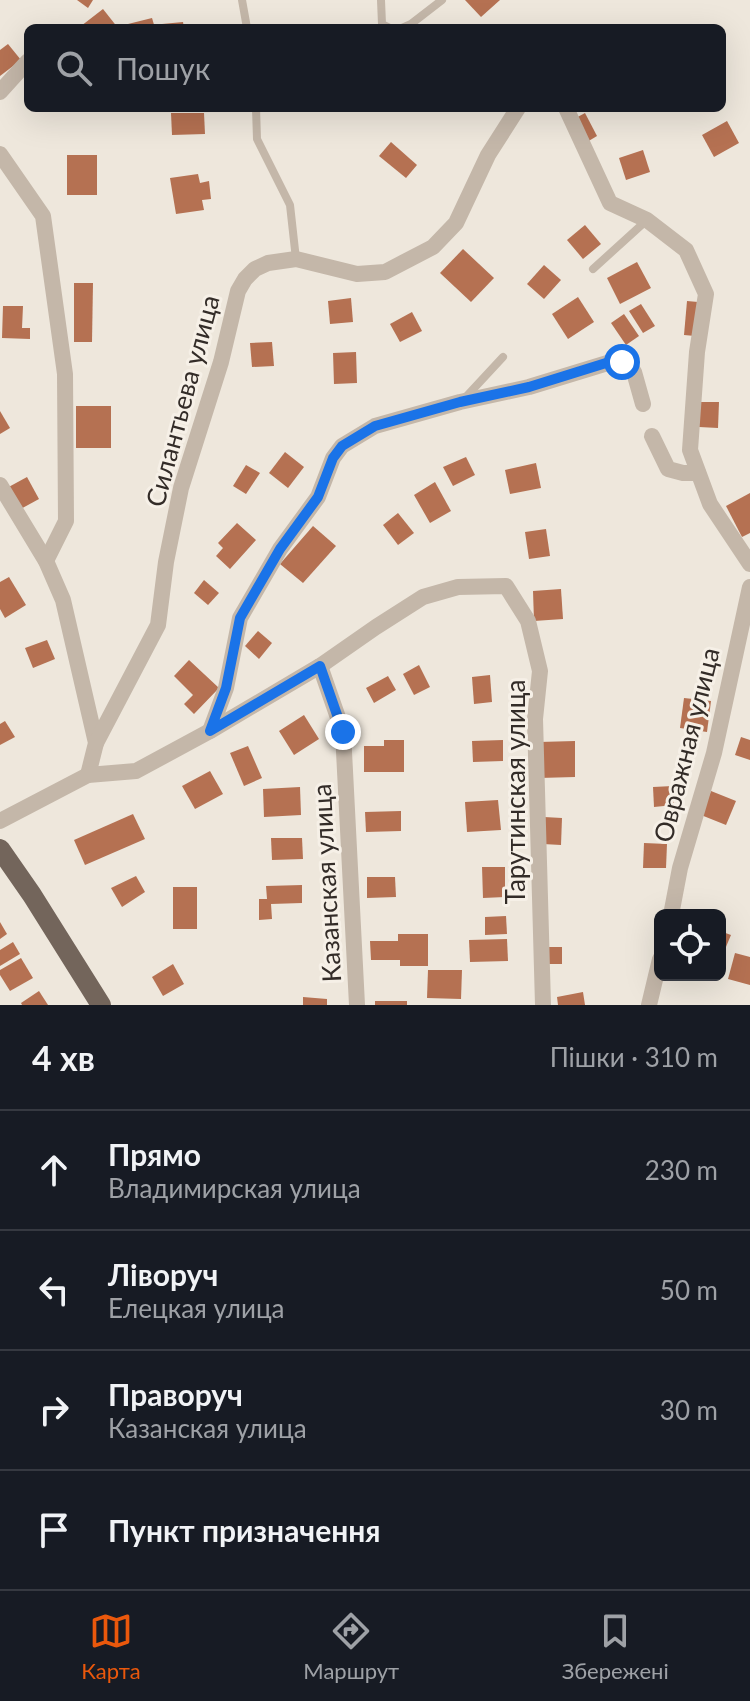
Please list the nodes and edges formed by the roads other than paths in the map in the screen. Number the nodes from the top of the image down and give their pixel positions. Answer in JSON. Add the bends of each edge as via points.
{"nodes":[{"id":1,"x":242,"y":0,"type":"edge"},
{"id":2,"x":381,"y":0,"type":"edge"},
{"id":3,"x":442,"y":0,"type":"edge"},
{"id":4,"x":246,"y":24,"type":"edge"},
{"id":5,"x":382,"y":24,"type":"edge"},
{"id":6,"x":411,"y":24,"type":"edge"},
{"id":7,"x":24,"y":65,"type":"edge"},
{"id":8,"x":0,"y":92,"type":"edge"},
{"id":9,"x":256,"y":112,"type":"edge"},
{"id":10,"x":515,"y":112,"type":"edge"},
{"id":11,"x":568,"y":112,"type":"edge"},
{"id":12,"x":0,"y":154,"type":"edge"},
{"id":13,"x":647,"y":220,"type":"junction"},
{"id":14,"x":296,"y":259,"type":"junction"},
{"id":15,"x":593,"y":269,"type":"dead end"},
{"id":16,"x":503,"y":357,"type":"dead end"},
{"id":17,"x":460,"y":402,"type":"junction"},
{"id":18,"x":643,"y":404,"type":"dead end"},
{"id":19,"x":652,"y":436,"type":"dead end"},
{"id":20,"x":698,"y":473,"type":"junction"},
{"id":21,"x":0,"y":485,"type":"edge"},
{"id":22,"x":46,"y":561,"type":"junction"},
{"id":23,"x":750,"y":564,"type":"edge"},
{"id":24,"x":750,"y":587,"type":"edge"},
{"id":25,"x":320,"y":666,"type":"junction"},
{"id":26,"x":210,"y":731,"type":"junction"},
{"id":27,"x":96,"y":743,"type":"junction"},
{"id":28,"x":88,"y":775,"type":"junction"},
{"id":29,"x":0,"y":821,"type":"edge"},
{"id":30,"x":0,"y":849,"type":"edge"},
{"id":31,"x":672,"y":909,"type":"edge"},
{"id":32,"x":655,"y":981,"type":"edge"},
{"id":33,"x":101,"y":1005,"type":"edge"},
{"id":34,"x":357,"y":1005,"type":"edge"},
{"id":35,"x":543,"y":1005,"type":"edge"},
{"id":36,"x":649,"y":1005,"type":"edge"}],
"edges":[{"from":1,"to":4,"type":"lane"},
{"from":2,"to":5,"type":"lane"},
{"from":3,"to":6,"type":"lane"},
{"from":7,"to":8,"type":"street"},
{"from":9,"to":14,"type":"lane","via":[[257,139],[290,205]]},
{"from":10,"to":14,"type":"street","name":"Силантьева улица","via":[[456,223],[433,247],[385,272],[357,274]]},
{"from":11,"to":13,"type":"street","via":[[610,203]]},
{"from":12,"to":22,"type":"street","via":[[43,216],[65,374],[66,521]]},
{"from":13,"to":15,"type":"lane"},
{"from":13,"to":20,"type":"street","via":[[686,250],[706,294],[690,450]]},
{"from":14,"to":27,"type":"street","name":"Силантьева улица","via":[[255,269],[238,291],[181,488],[158,625]]},
{"from":16,"to":17,"type":"lane"},
{"from":17,"to":18,"type":"street","via":[[614,361],[634,372]]},
{"from":17,"to":26,"type":"street","via":[[375,426],[342,446],[318,497],[240,618],[226,688]]},
{"from":19,"to":20,"type":"street","via":[[668,469]]},
{"from":20,"to":23,"type":"street","via":[[710,504]]},
{"from":21,"to":22,"type":"street"},
{"from":22,"to":27,"type":"street","via":[[63,600]]},
{"from":24,"to":31,"type":"street","name":"Овражная улица","via":[[714,753]]},
{"from":25,"to":26,"type":"street"},
{"from":25,"to":34,"type":"street","name":"Казанская улица","via":[[343,732]]},
{"from":25,"to":35,"type":"street","name":"Тарутинская улица","via":[[423,597],[458,587],[506,586],[528,621],[540,671],[535,719]]},
{"from":26,"to":28,"type":"street","via":[[136,771]]},
{"from":27,"to":28,"type":"street"},
{"from":28,"to":29,"type":"street"},
{"from":30,"to":33,"type":"main road"},
{"from":32,"to":36,"type":"street"}]}
